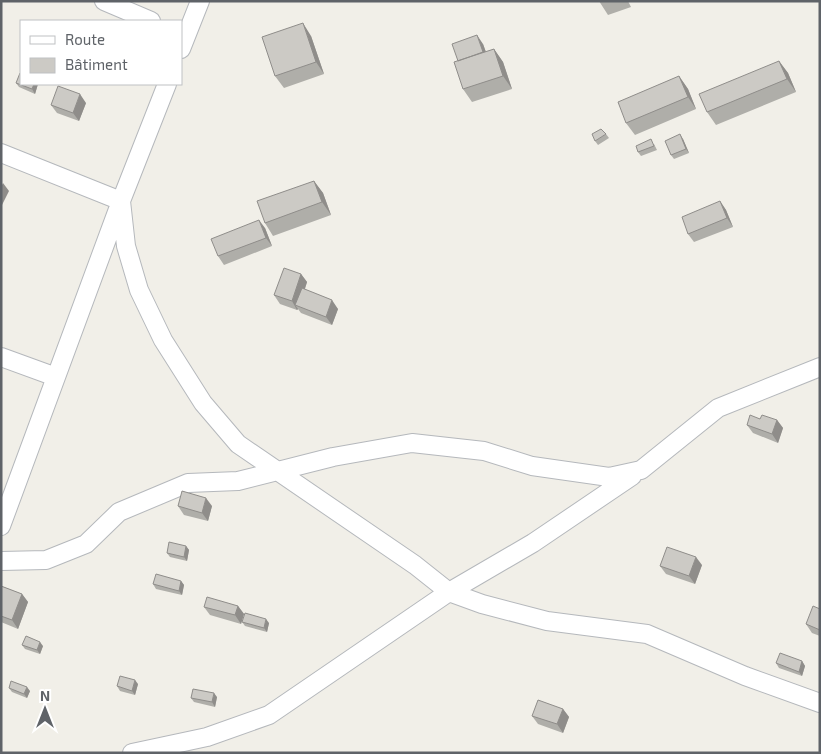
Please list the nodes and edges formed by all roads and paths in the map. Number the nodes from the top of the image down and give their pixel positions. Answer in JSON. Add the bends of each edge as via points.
{"nodes":[{"id":1,"x":104,"y":1,"type":"edge"},
{"id":2,"x":200,"y":1,"type":"edge"},
{"id":3,"x":149,"y":20,"type":"edge"},
{"id":4,"x":183,"y":40,"type":"edge"},
{"id":5,"x":168,"y":85,"type":"edge"},
{"id":6,"x":1,"y":153,"type":"edge"},
{"id":7,"x":121,"y":201,"type":"junction"},
{"id":8,"x":1,"y":357,"type":"edge"},
{"id":9,"x":820,"y":367,"type":"edge"},
{"id":10,"x":56,"y":378,"type":"junction"},
{"id":11,"x":641,"y":470,"type":"junction"},
{"id":12,"x":278,"y":471,"type":"junction"},
{"id":13,"x":1,"y":526,"type":"edge"},
{"id":14,"x":1,"y":561,"type":"edge"},
{"id":15,"x":449,"y":592,"type":"junction"},
{"id":16,"x":820,"y":703,"type":"edge"},
{"id":17,"x":132,"y":753,"type":"edge"}],
"edges":[{"from":1,"to":3,"type":"street"},
{"from":2,"to":4,"type":"street"},
{"from":5,"to":7,"type":"street"},
{"from":6,"to":7,"type":"street"},
{"from":7,"to":10,"type":"street"},
{"from":7,"to":12,"type":"street","via":[[126,246],[139,290],[163,340],[203,403],[238,444]]},
{"from":8,"to":10,"type":"street"},
{"from":9,"to":11,"type":"street","via":[[718,408]]},
{"from":10,"to":13,"type":"street"},
{"from":11,"to":12,"type":"street","via":[[609,477],[532,466],[484,451],[412,443]]},
{"from":11,"to":15,"type":"street","via":[[533,543]]},
{"from":12,"to":14,"type":"street","via":[[238,481],[188,483],[120,512],[86,544],[46,560]]},
{"from":12,"to":15,"type":"street"},
{"from":15,"to":16,"type":"street","via":[[547,621],[647,634],[745,676]]},
{"from":15,"to":17,"type":"street","via":[[269,715],[207,737]]}]}
